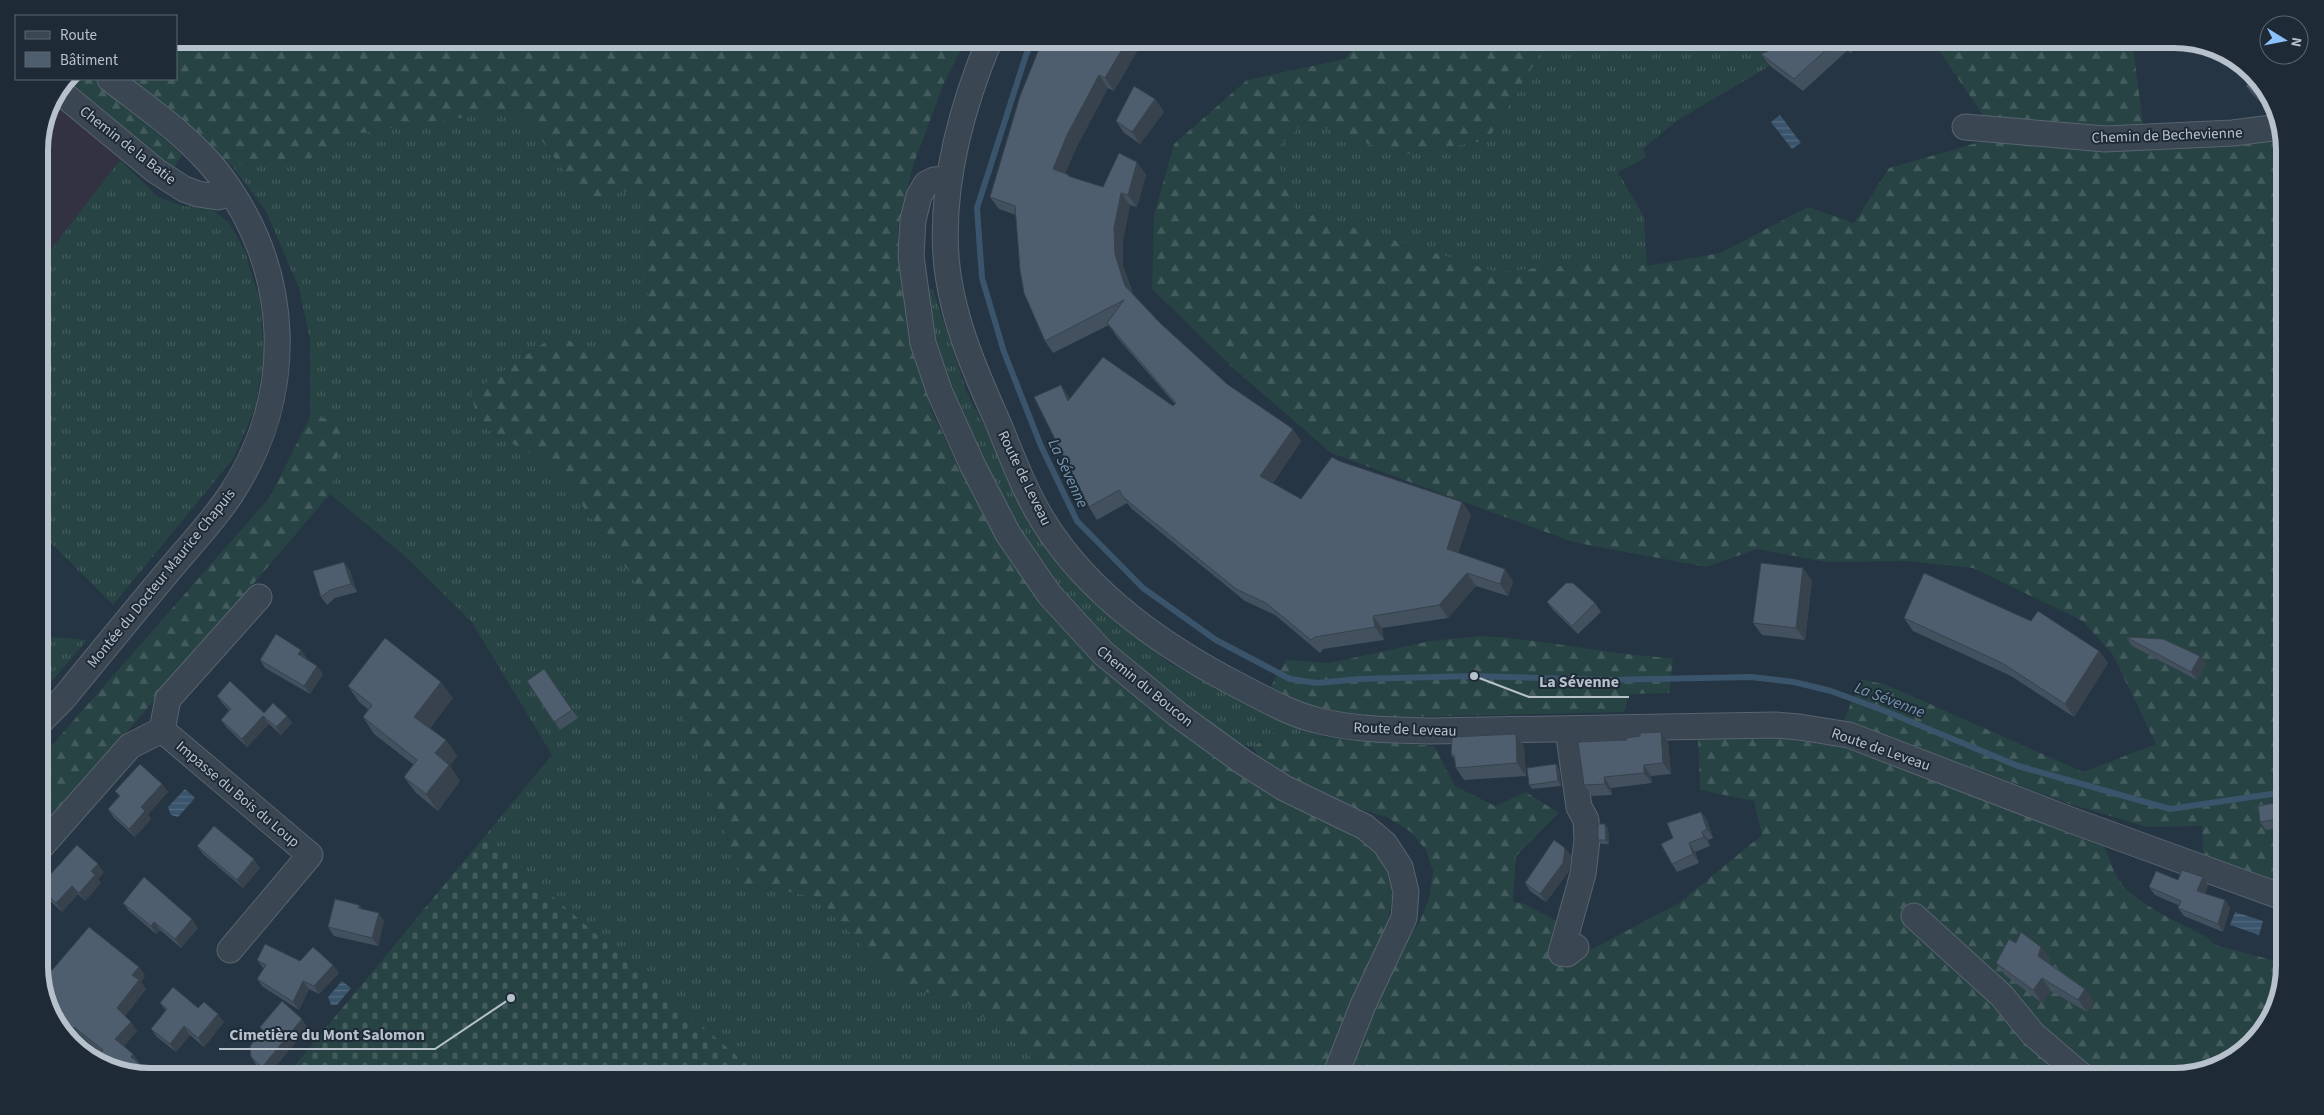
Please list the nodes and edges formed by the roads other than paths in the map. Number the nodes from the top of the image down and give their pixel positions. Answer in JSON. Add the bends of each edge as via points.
{"nodes":[{"id":1,"x":987,"y":48,"type":"edge"},
{"id":2,"x":111,"y":80,"type":"edge"},
{"id":3,"x":64,"y":95,"type":"edge"},
{"id":4,"x":1965,"y":127,"type":"dead end"},
{"id":5,"x":2274,"y":128,"type":"edge"},
{"id":6,"x":948,"y":179,"type":"junction"},
{"id":7,"x":230,"y":193,"type":"junction"},
{"id":8,"x":259,"y":597,"type":"dead end"},
{"id":9,"x":48,"y":714,"type":"edge"},
{"id":10,"x":162,"y":730,"type":"junction"},
{"id":11,"x":1568,"y":730,"type":"junction"},
{"id":12,"x":48,"y":840,"type":"edge"},
{"id":13,"x":2276,"y":895,"type":"edge"},
{"id":14,"x":1914,"y":916,"type":"dead end"},
{"id":15,"x":1576,"y":947,"type":"dead end"},
{"id":16,"x":230,"y":950,"type":"dead end"},
{"id":17,"x":1338,"y":1068,"type":"edge"},
{"id":18,"x":2073,"y":1068,"type":"edge"}],
"edges":[{"from":1,"to":6,"type":"street","name":"Route de Leveau"},
{"from":2,"to":7,"type":"street","name":"Montée du Docteur Maurice Chapuis","via":[[189,144],[218,173]]},
{"from":3,"to":7,"type":"street","name":"Chemin de la Batie","via":[[156,171],[184,189],[218,197]]},
{"from":4,"to":5,"type":"street","name":"Chemin de Bechevienne","via":[[2104,139],[2233,133]]},
{"from":6,"to":11,"type":"street","name":"Route de Leveau","via":[[949,282],[954,308],[987,398],[1042,519],[1082,572],[1106,594],[1141,625],[1178,650],[1254,694],[1313,720],[1375,730]]},
{"from":6,"to":17,"type":"street","name":"Chemin du Boucon","via":[[926,184],[919,196],[914,220],[911,256],[923,343],[940,393],[1008,534],[1049,594],[1103,653],[1242,762],[1284,788],[1365,827],[1385,844],[1400,867],[1406,892],[1404,918],[1363,1005]]},
{"from":7,"to":9,"type":"street","name":"Montée du Docteur Maurice Chapuis","via":[[258,244],[274,301],[277,376],[269,411],[255,449],[231,494]]},
{"from":8,"to":10,"type":"street","name":"Impasse du Bois du Loup","via":[[168,699]]},
{"from":10,"to":12,"type":"street","name":"Impasse du Bois du Loup","via":[[130,746]]},
{"from":10,"to":16,"type":"street","name":"Impasse du Bois du Loup","via":[[310,854]]},
{"from":11,"to":13,"type":"street","name":"Route de Leveau","via":[[1774,725],[1849,736]]},
{"from":11,"to":15,"type":"street","via":[[1587,840],[1583,874],[1561,952],[1567,954]]},
{"from":14,"to":18,"type":"street","via":[[2002,996],[2033,1034]]}]}
